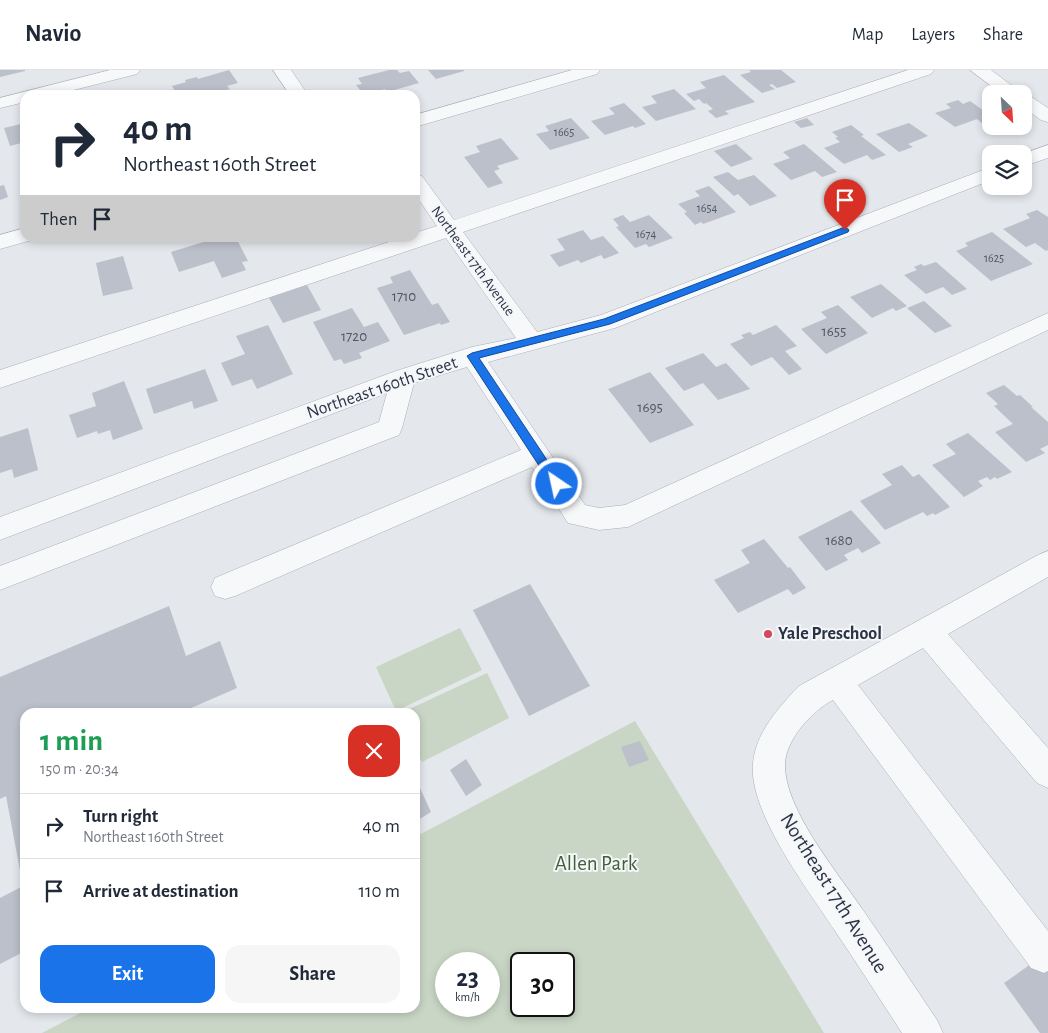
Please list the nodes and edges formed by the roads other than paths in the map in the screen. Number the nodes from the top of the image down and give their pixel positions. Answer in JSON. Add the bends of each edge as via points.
{"nodes":[{"id":1,"x":131,"y":70,"type":"edge"},
{"id":2,"x":282,"y":70,"type":"edge"},
{"id":3,"x":592,"y":70,"type":"edge"},
{"id":4,"x":925,"y":70,"type":"edge"},
{"id":5,"x":979,"y":70,"type":"edge"},
{"id":6,"x":1001,"y":85,"type":"edge"},
{"id":7,"x":53,"y":90,"type":"edge"},
{"id":8,"x":296,"y":90,"type":"edge"},
{"id":9,"x":20,"y":98,"type":"edge"},
{"id":10,"x":0,"y":103,"type":"edge"},
{"id":11,"x":1032,"y":105,"type":"edge"},
{"id":12,"x":1048,"y":116,"type":"edge"},
{"id":13,"x":420,"y":120,"type":"edge"},
{"id":14,"x":1048,"y":151,"type":"edge"},
{"id":15,"x":1032,"y":157,"type":"edge"},
{"id":16,"x":982,"y":176,"type":"edge"},
{"id":17,"x":420,"y":187,"type":"edge"},
{"id":18,"x":450,"y":229,"type":"junction"},
{"id":19,"x":20,"y":236,"type":"edge"},
{"id":20,"x":420,"y":239,"type":"edge"},
{"id":21,"x":0,"y":242,"type":"edge"},
{"id":22,"x":411,"y":242,"type":"edge"},
{"id":23,"x":1048,"y":322,"type":"edge"},
{"id":24,"x":532,"y":342,"type":"junction"},
{"id":25,"x":472,"y":356,"type":"junction"},
{"id":26,"x":404,"y":377,"type":"junction"},
{"id":27,"x":0,"y":379,"type":"edge"},
{"id":28,"x":537,"y":454,"type":"junction"},
{"id":29,"x":0,"y":529,"type":"edge"},
{"id":30,"x":1048,"y":563,"type":"edge"},
{"id":31,"x":0,"y":578,"type":"edge"},
{"id":32,"x":225,"y":587,"type":"dead end"},
{"id":33,"x":927,"y":631,"type":"junction"},
{"id":34,"x":837,"y":681,"type":"junction"},
{"id":35,"x":1048,"y":772,"type":"edge"},
{"id":36,"x":1044,"y":955,"type":"dead end"},
{"id":37,"x":924,"y":1033,"type":"edge"}],
"edges":[{"from":1,"to":7,"type":"street"},
{"from":2,"to":8,"type":"street"},
{"from":3,"to":13,"type":"street"},
{"from":4,"to":18,"type":"street"},
{"from":5,"to":6,"type":"street"},
{"from":9,"to":10,"type":"street"},
{"from":11,"to":12,"type":"street"},
{"from":14,"to":15,"type":"street"},
{"from":16,"to":24,"type":"street","name":"Northeast 160th Street","via":[[607,322]]},
{"from":17,"to":18,"type":"street","name":"Northeast 17th Avenue"},
{"from":18,"to":20,"type":"street"},
{"from":18,"to":24,"type":"street","name":"Northeast 17th Avenue"},
{"from":19,"to":21,"type":"street"},
{"from":22,"to":27,"type":"street"},
{"from":23,"to":28,"type":"street","via":[[628,516],[598,519],[577,514]]},
{"from":24,"to":25,"type":"street","name":"Northeast 160th Street"},
{"from":25,"to":26,"type":"street","name":"Northeast 160th Street"},
{"from":25,"to":28,"type":"street"},
{"from":26,"to":29,"type":"street","name":"Northeast 160th Street"},
{"from":26,"to":31,"type":"street","via":[[390,428]]},
{"from":28,"to":32,"type":"street"},
{"from":30,"to":33,"type":"street"},
{"from":33,"to":34,"type":"street"},
{"from":33,"to":35,"type":"street"},
{"from":34,"to":36,"type":"street"},
{"from":34,"to":37,"type":"street","name":"Northeast 17th Avenue","via":[[810,696],[790,717],[773,744],[769,773],[779,805],[801,848]]}]}
